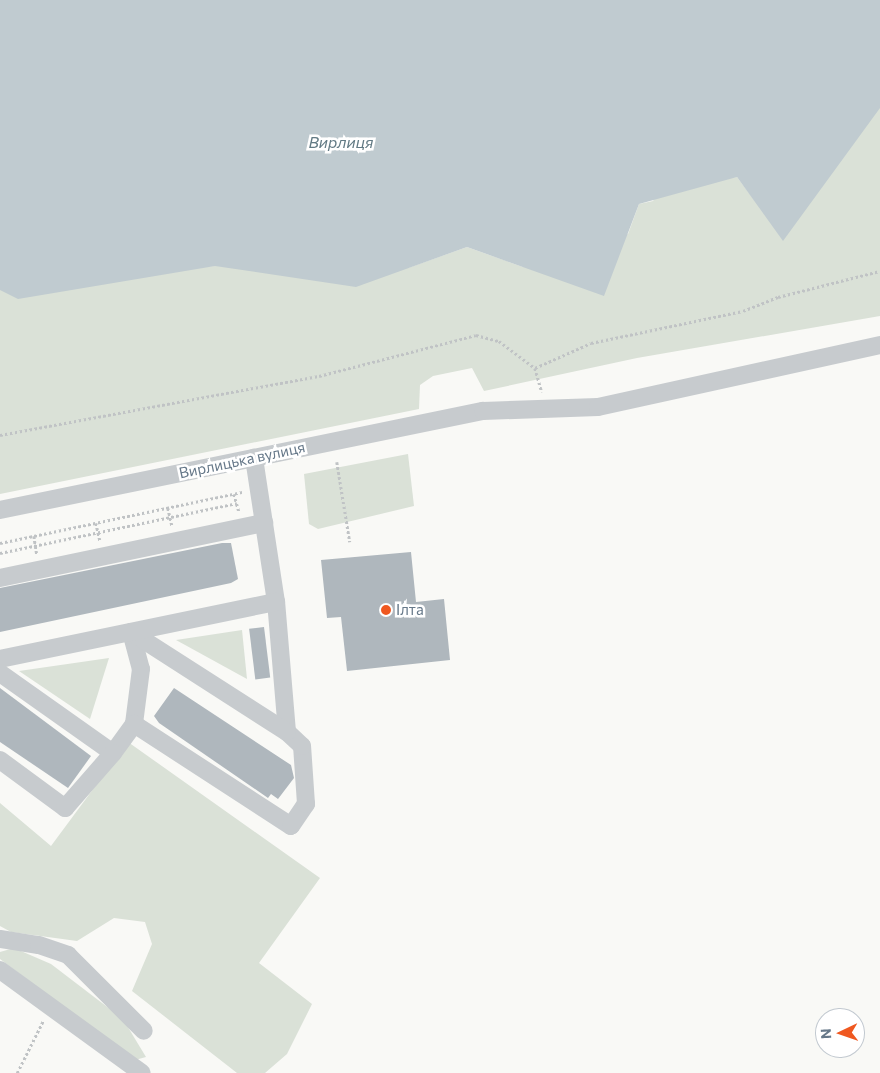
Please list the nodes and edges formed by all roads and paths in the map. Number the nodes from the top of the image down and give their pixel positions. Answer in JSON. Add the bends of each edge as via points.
{"nodes":[{"id":1,"x":880,"y":271,"type":"edge"},
{"id":2,"x":880,"y":345,"type":"edge"},
{"id":3,"x":535,"y":368,"type":"junction"},
{"id":4,"x":547,"y":410,"type":"junction"},
{"id":5,"x":0,"y":435,"type":"edge"},
{"id":6,"x":254,"y":458,"type":"junction"},
{"id":7,"x":337,"y":462,"type":"dead end"},
{"id":8,"x":259,"y":489,"type":"junction"},
{"id":9,"x":237,"y":503,"type":"dead end"},
{"id":10,"x":0,"y":510,"type":"edge"},
{"id":11,"x":264,"y":523,"type":"junction"},
{"id":12,"x":350,"y":542,"type":"dead end"},
{"id":13,"x":0,"y":543,"type":"edge"},
{"id":14,"x":0,"y":553,"type":"edge"},
{"id":15,"x":0,"y":578,"type":"edge"},
{"id":16,"x":276,"y":602,"type":"junction"},
{"id":17,"x":131,"y":632,"type":"junction"},
{"id":18,"x":0,"y":659,"type":"edge"},
{"id":19,"x":0,"y":673,"type":"edge"},
{"id":20,"x":134,"y":724,"type":"junction"},
{"id":21,"x":287,"y":732,"type":"junction"},
{"id":22,"x":113,"y":753,"type":"junction"},
{"id":23,"x":0,"y":760,"type":"edge"},
{"id":24,"x":0,"y":939,"type":"edge"},
{"id":25,"x":0,"y":970,"type":"edge"},
{"id":26,"x":51,"y":1005,"type":"junction"},
{"id":27,"x":144,"y":1031,"type":"dead end"},
{"id":28,"x":17,"y":1073,"type":"edge"},
{"id":29,"x":142,"y":1073,"type":"edge"}],
"edges":[{"from":1,"to":3,"type":"path","via":[[778,297],[743,311],[591,343]]},
{"from":2,"to":4,"type":"street","name":"Вирлицька вулиця","via":[[598,407]]},
{"from":3,"to":4,"type":"path"},
{"from":3,"to":5,"type":"path","via":[[499,341],[476,334],[318,376]]},
{"from":4,"to":6,"type":"street","name":"Вирлицька вулиця","via":[[483,411]]},
{"from":6,"to":8,"type":"street"},
{"from":6,"to":10,"type":"street","name":"Вирлицька вулиця"},
{"from":7,"to":12,"type":"path"},
{"from":8,"to":11,"type":"street"},
{"from":8,"to":13,"type":"path"},
{"from":9,"to":14,"type":"path"},
{"from":11,"to":15,"type":"street"},
{"from":11,"to":16,"type":"street"},
{"from":16,"to":17,"type":"street"},
{"from":16,"to":21,"type":"street"},
{"from":17,"to":18,"type":"street"},
{"from":17,"to":20,"type":"street","via":[[141,669]]},
{"from":17,"to":21,"type":"street"},
{"from":19,"to":22,"type":"street"},
{"from":20,"to":21,"type":"street","via":[[291,826],[306,804],[302,746]]},
{"from":20,"to":22,"type":"street"},
{"from":22,"to":23,"type":"street","via":[[65,808]]},
{"from":24,"to":27,"type":"street","via":[[39,944],[68,955]]},
{"from":25,"to":26,"type":"street"},
{"from":26,"to":28,"type":"path"},
{"from":26,"to":29,"type":"street"}]}
